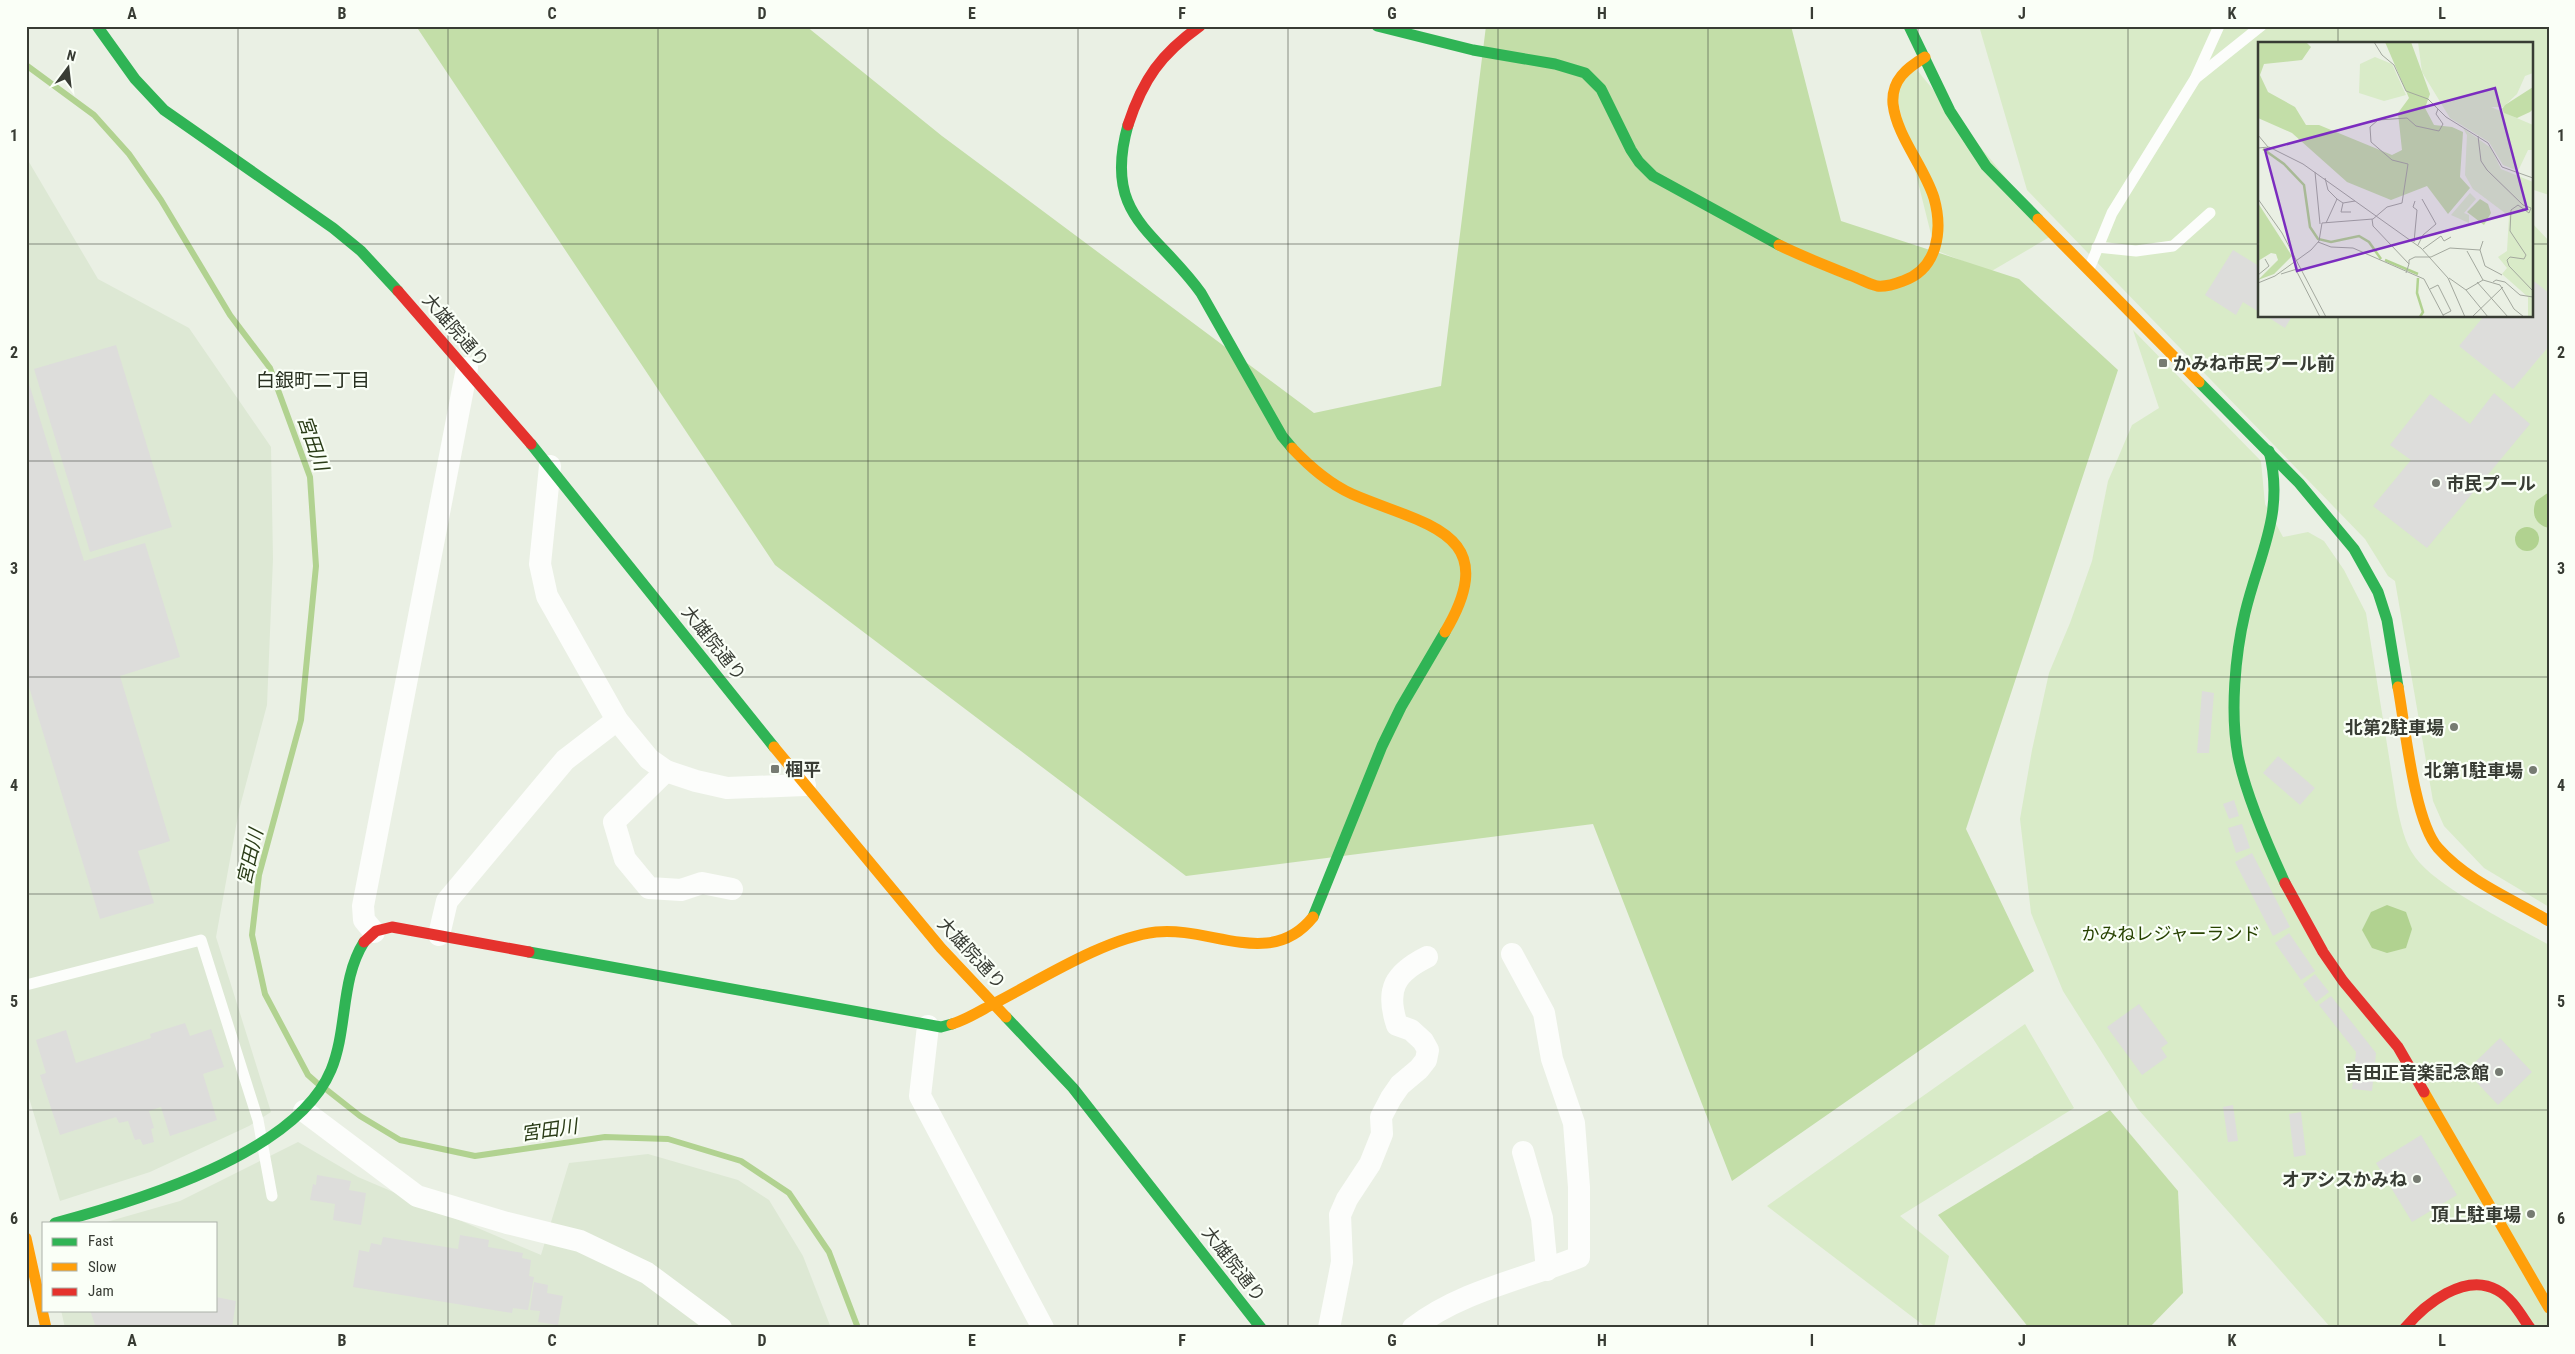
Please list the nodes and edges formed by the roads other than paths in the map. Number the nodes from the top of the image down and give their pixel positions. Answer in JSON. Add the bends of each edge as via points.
{"nodes":[{"id":1,"x":97,"y":26,"type":"edge"},
{"id":2,"x":1200,"y":26,"type":"edge"},
{"id":3,"x":1377,"y":26,"type":"edge"},
{"id":4,"x":1910,"y":26,"type":"edge"},
{"id":5,"x":2219,"y":26,"type":"edge"},
{"id":6,"x":2261,"y":26,"type":"edge"},
{"id":7,"x":1925,"y":57,"type":"junction"},
{"id":8,"x":2195,"y":79,"type":"junction"},
{"id":9,"x":2210,"y":213,"type":"dead end"},
{"id":10,"x":2097,"y":247,"type":"junction"},
{"id":11,"x":2089,"y":270,"type":"junction"},
{"id":12,"x":466,"y":368,"type":"junction"},
{"id":13,"x":2268,"y":450,"type":"junction"},
{"id":14,"x":550,"y":466,"type":"junction"},
{"id":15,"x":2306,"y":512,"type":"dead end"},
{"id":16,"x":2285,"y":514,"type":"dead end"},
{"id":17,"x":2330,"y":521,"type":"junction"},
{"id":18,"x":2270,"y":527,"type":"junction"},
{"id":19,"x":618,"y":720,"type":"junction"},
{"id":20,"x":666,"y":771,"type":"junction"},
{"id":21,"x":805,"y":785,"type":"junction"},
{"id":22,"x":732,"y":889,"type":"dead end"},
{"id":23,"x":2549,"y":921,"type":"edge"},
{"id":24,"x":374,"y":932,"type":"junction"},
{"id":25,"x":439,"y":935,"type":"junction"},
{"id":26,"x":1512,"y":954,"type":"dead end"},
{"id":27,"x":1427,"y":957,"type":"dead end"},
{"id":28,"x":26,"y":985,"type":"edge"},
{"id":29,"x":993,"y":1002,"type":"junction"},
{"id":30,"x":928,"y":1026,"type":"junction"},
{"id":31,"x":308,"y":1107,"type":"junction"},
{"id":32,"x":1523,"y":1152,"type":"dead end"},
{"id":33,"x":272,"y":1196,"type":"dead end"},
{"id":34,"x":58,"y":1222,"type":"edge"},
{"id":35,"x":26,"y":1238,"type":"edge"},
{"id":36,"x":1547,"y":1270,"type":"junction"},
{"id":37,"x":2437,"y":1298,"type":"junction"},
{"id":38,"x":2546,"y":1304,"type":"edge"},
{"id":39,"x":42,"y":1310,"type":"edge"},
{"id":40,"x":42,"y":1312,"type":"edge"},
{"id":41,"x":2429,"y":1320,"type":"dead end"},
{"id":42,"x":1414,"y":1327,"type":"edge"},
{"id":43,"x":46,"y":1328,"type":"edge"},
{"id":44,"x":720,"y":1328,"type":"edge"},
{"id":45,"x":1044,"y":1328,"type":"edge"},
{"id":46,"x":1261,"y":1328,"type":"edge"},
{"id":47,"x":1329,"y":1328,"type":"edge"},
{"id":48,"x":2405,"y":1328,"type":"edge"},
{"id":49,"x":2530,"y":1328,"type":"edge"}],
"edges":[{"from":1,"to":12,"type":"street","name":"大雄院通り","via":[[143,89],[164,110],[362,251]]},
{"from":2,"to":29,"type":"street","via":[[1166,52],[1136,101],[1123,148],[1122,169],[1132,212],[1144,230],[1186,272],[1201,293],[1282,436],[1305,462],[1327,481],[1352,494],[1422,520],[1444,532],[1462,554],[1465,580],[1458,610],[1401,707],[1366,783],[1316,913],[1302,930],[1271,943],[1246,943],[1176,932],[1129,938]]},
{"from":3,"to":7,"type":"street","via":[[1474,51],[1581,71],[1592,78],[1601,90],[1628,146],[1638,162],[1653,176],[1765,238],[1831,269],[1879,286],[1905,281],[1922,272],[1936,250],[1938,206],[1900,125],[1894,104],[1894,87],[1902,73]]},
{"from":4,"to":7,"type":"street"},
{"from":5,"to":8,"type":"lane"},
{"from":6,"to":8,"type":"lane"},
{"from":7,"to":11,"type":"street","via":[[1950,111],[1986,166]]},
{"from":8,"to":10,"type":"lane","via":[[2112,213]]},
{"from":9,"to":10,"type":"lane","via":[[2173,246],[2136,251]]},
{"from":10,"to":11,"type":"lane"},
{"from":11,"to":13,"type":"street"},
{"from":12,"to":14,"type":"street","name":"大雄院通り"},
{"from":12,"to":24,"type":"street","via":[[363,906],[364,920]]},
{"from":13,"to":17,"type":"street"},
{"from":13,"to":18,"type":"street","via":[[2277,483]]},
{"from":14,"to":19,"type":"street","via":[[540,564],[547,596]]},
{"from":14,"to":21,"type":"street","name":"大雄院通り"},
{"from":15,"to":17,"type":"street"},
{"from":16,"to":18,"type":"street"},
{"from":17,"to":23,"type":"street","via":[[2354,549],[2378,592],[2387,620],[2419,806],[2426,829],[2436,847],[2452,862]]},
{"from":18,"to":38,"type":"street","via":[[2241,634],[2236,718],[2237,749],[2264,835],[2309,929],[2336,972],[2398,1047]]},
{"from":19,"to":20,"type":"street","via":[[649,759]]},
{"from":19,"to":25,"type":"street","via":[[565,760],[446,901]]},
{"from":20,"to":21,"type":"street","via":[[727,788]]},
{"from":20,"to":22,"type":"street","via":[[614,822],[625,859],[649,888],[681,890],[702,883]]},
{"from":21,"to":29,"type":"street","name":"大雄院通り","via":[[941,948]]},
{"from":24,"to":25,"type":"street","via":[[392,927]]},
{"from":24,"to":31,"type":"street","via":[[359,951],[353,967],[343,1030],[330,1074]]},
{"from":25,"to":30,"type":"street"},
{"from":26,"to":36,"type":"street","via":[[1544,1013],[1552,1059],[1574,1123],[1579,1187],[1579,1257]]},
{"from":27,"to":47,"type":"street","via":[[1398,977],[1391,1008],[1397,1025],[1411,1030],[1423,1041],[1428,1050],[1426,1060],[1391,1098],[1381,1117],[1382,1134],[1370,1164],[1347,1198],[1340,1215],[1342,1262]]},
{"from":28,"to":33,"type":"lane","via":[[201,940],[258,1120]]},
{"from":29,"to":30,"type":"street","via":[[956,1023]]},
{"from":29,"to":46,"type":"street","name":"大雄院通り","via":[[1073,1088]]},
{"from":30,"to":45,"type":"street","via":[[920,1096]]},
{"from":31,"to":34,"type":"street","via":[[279,1131],[200,1177],[153,1195]]},
{"from":31,"to":44,"type":"street","via":[[417,1196],[580,1241],[646,1273]]},
{"from":32,"to":36,"type":"street","via":[[1542,1218]]},
{"from":35,"to":39,"type":"street"},
{"from":36,"to":42,"type":"street","via":[[1475,1295]]},
{"from":37,"to":41,"type":"lane"},
{"from":37,"to":48,"type":"street","via":[[2423,1306]]},
{"from":37,"to":49,"type":"street","via":[[2474,1286],[2496,1289]]},
{"from":40,"to":43,"type":"street"}]}
